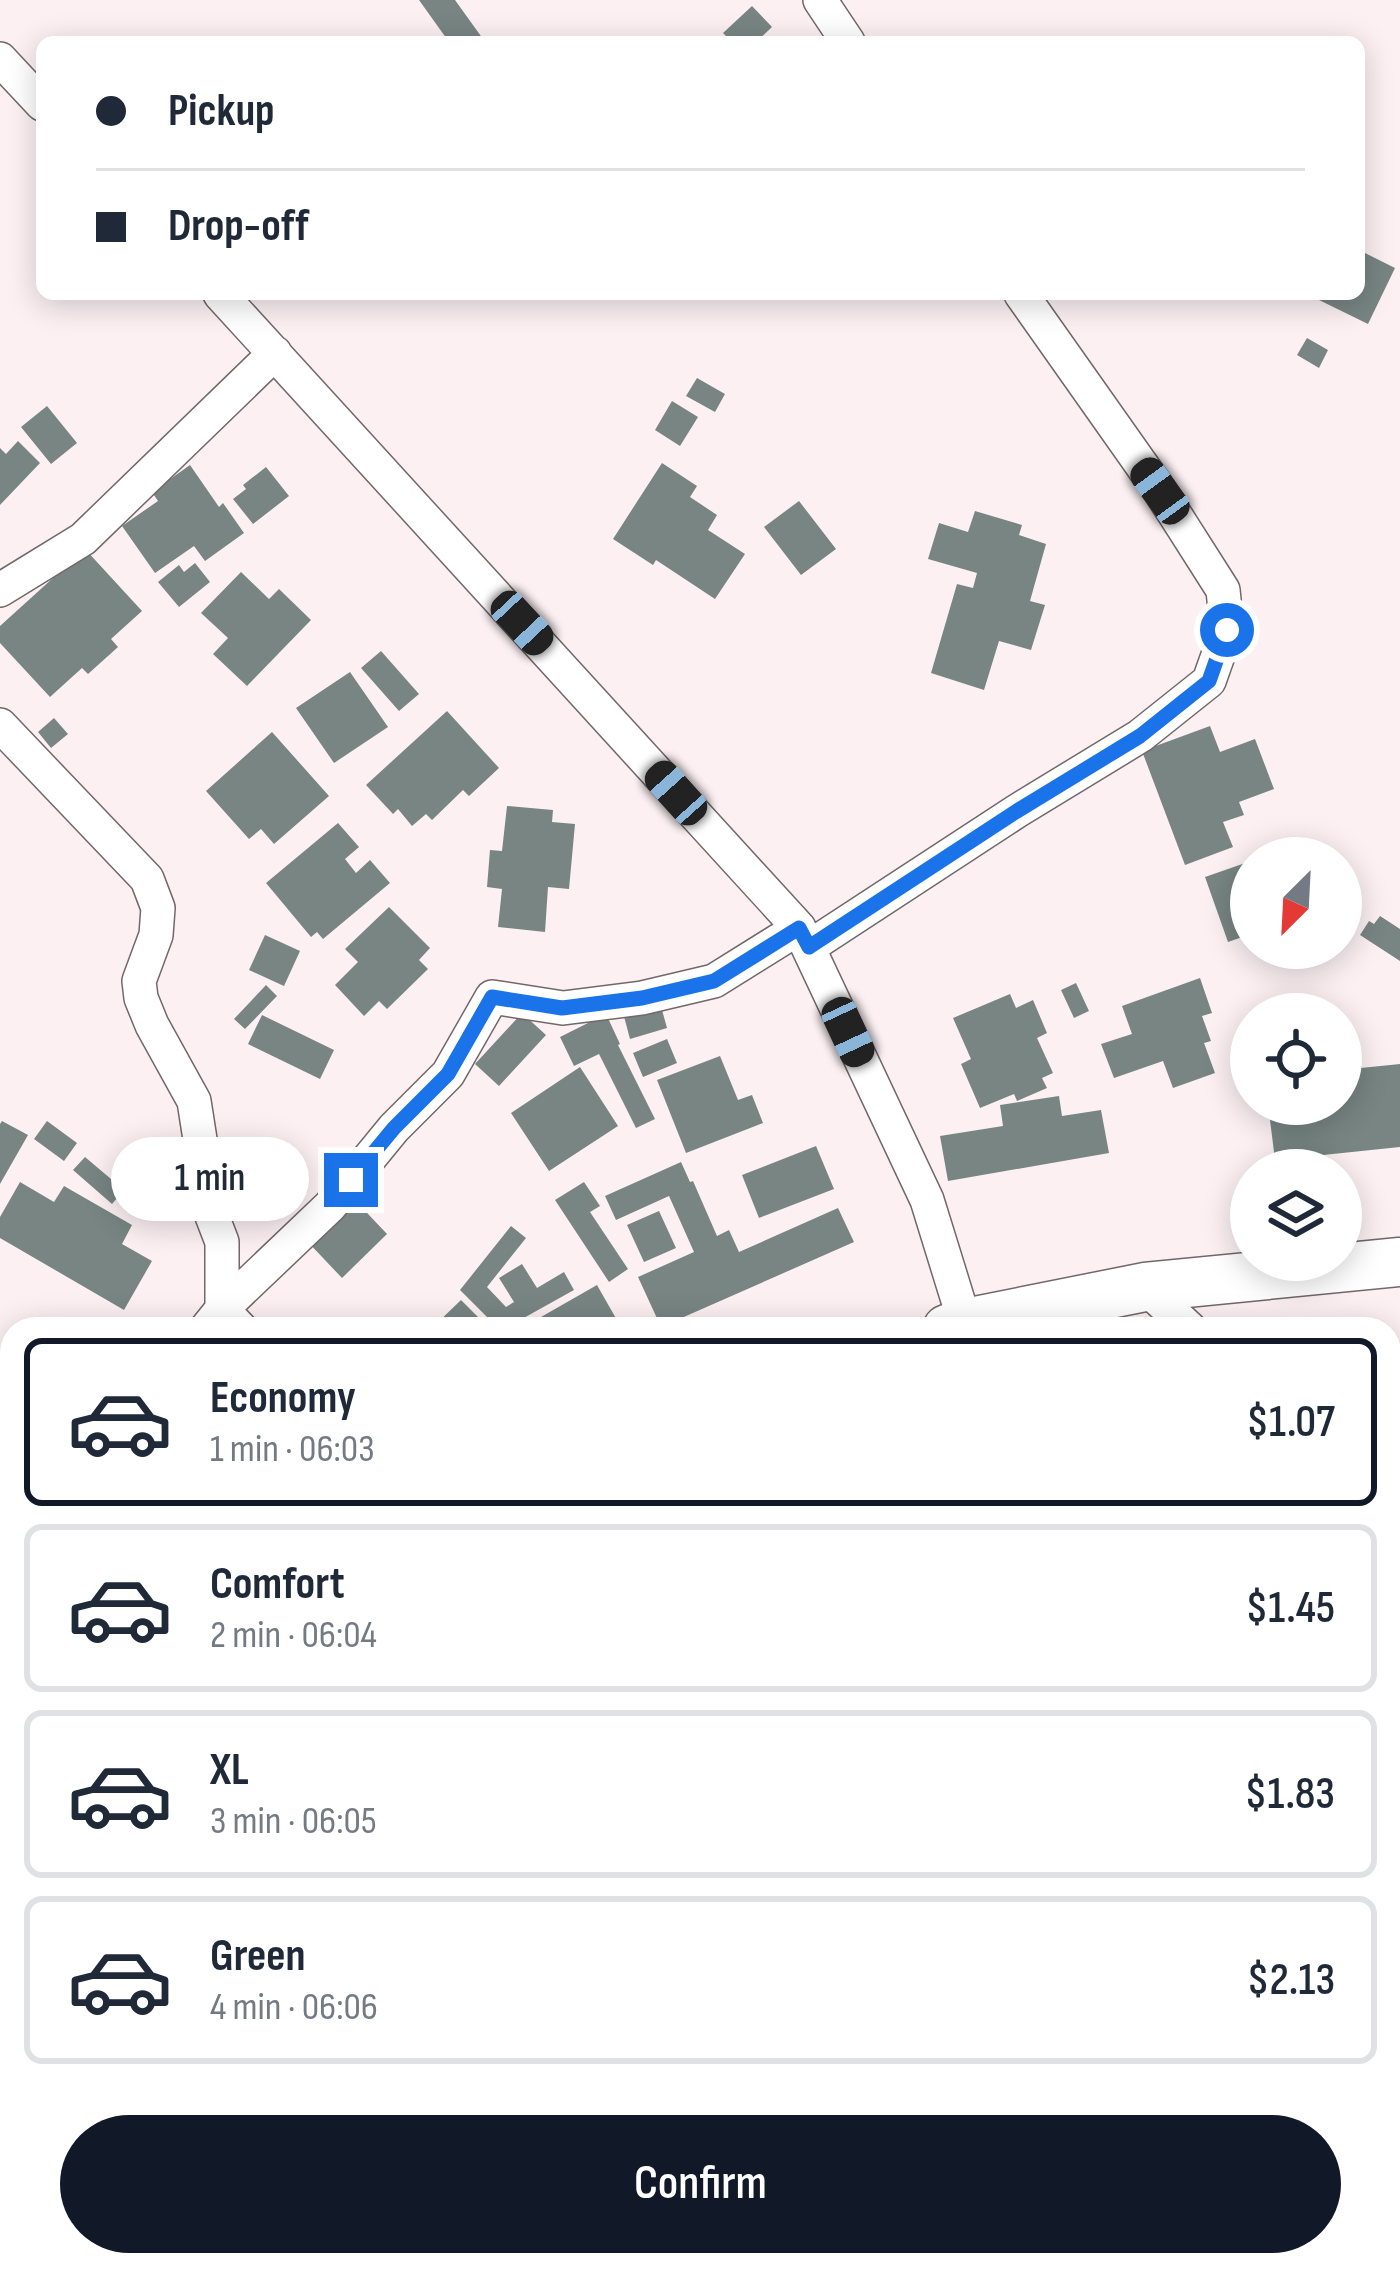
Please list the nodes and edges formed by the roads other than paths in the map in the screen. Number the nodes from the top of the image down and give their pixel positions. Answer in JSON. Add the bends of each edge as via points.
{"nodes":[{"id":1,"x":820,"y":0,"type":"edge"},
{"id":2,"x":844,"y":36,"type":"edge"},
{"id":3,"x":0,"y":59,"type":"edge"},
{"id":4,"x":36,"y":98,"type":"edge"},
{"id":5,"x":226,"y":300,"type":"edge"},
{"id":6,"x":1025,"y":300,"type":"edge"},
{"id":7,"x":275,"y":352,"type":"junction"},
{"id":8,"x":0,"y":590,"type":"edge"},
{"id":9,"x":0,"y":725,"type":"edge"},
{"id":10,"x":804,"y":938,"type":"junction"},
{"id":11,"x":1400,"y":1262,"type":"edge"},
{"id":12,"x":1145,"y":1287,"type":"junction"},
{"id":13,"x":223,"y":1317,"type":"edge"},
{"id":14,"x":228,"y":1317,"type":"edge"},
{"id":15,"x":954,"y":1317,"type":"edge"},
{"id":16,"x":1000,"y":1317,"type":"edge"},
{"id":17,"x":1177,"y":1317,"type":"edge"}],
"edges":[{"from":1,"to":2,"type":"street"},
{"from":3,"to":4,"type":"street"},
{"from":5,"to":7,"type":"street"},
{"from":6,"to":10,"type":"street","via":[[1223,590],[1227,630],[1209,681],[1140,736]]},
{"from":7,"to":8,"type":"street","via":[[83,539]]},
{"from":7,"to":10,"type":"street"},
{"from":9,"to":13,"type":"street","via":[[147,879],[158,908],[141,998],[194,1101],[222,1242]]},
{"from":10,"to":14,"type":"street","via":[[714,981],[642,998],[562,1008],[492,997],[448,1074]]},
{"from":10,"to":15,"type":"street","via":[[927,1200]]},
{"from":11,"to":12,"type":"main road"},
{"from":12,"to":16,"type":"main road"},
{"from":12,"to":17,"type":"street"}]}
